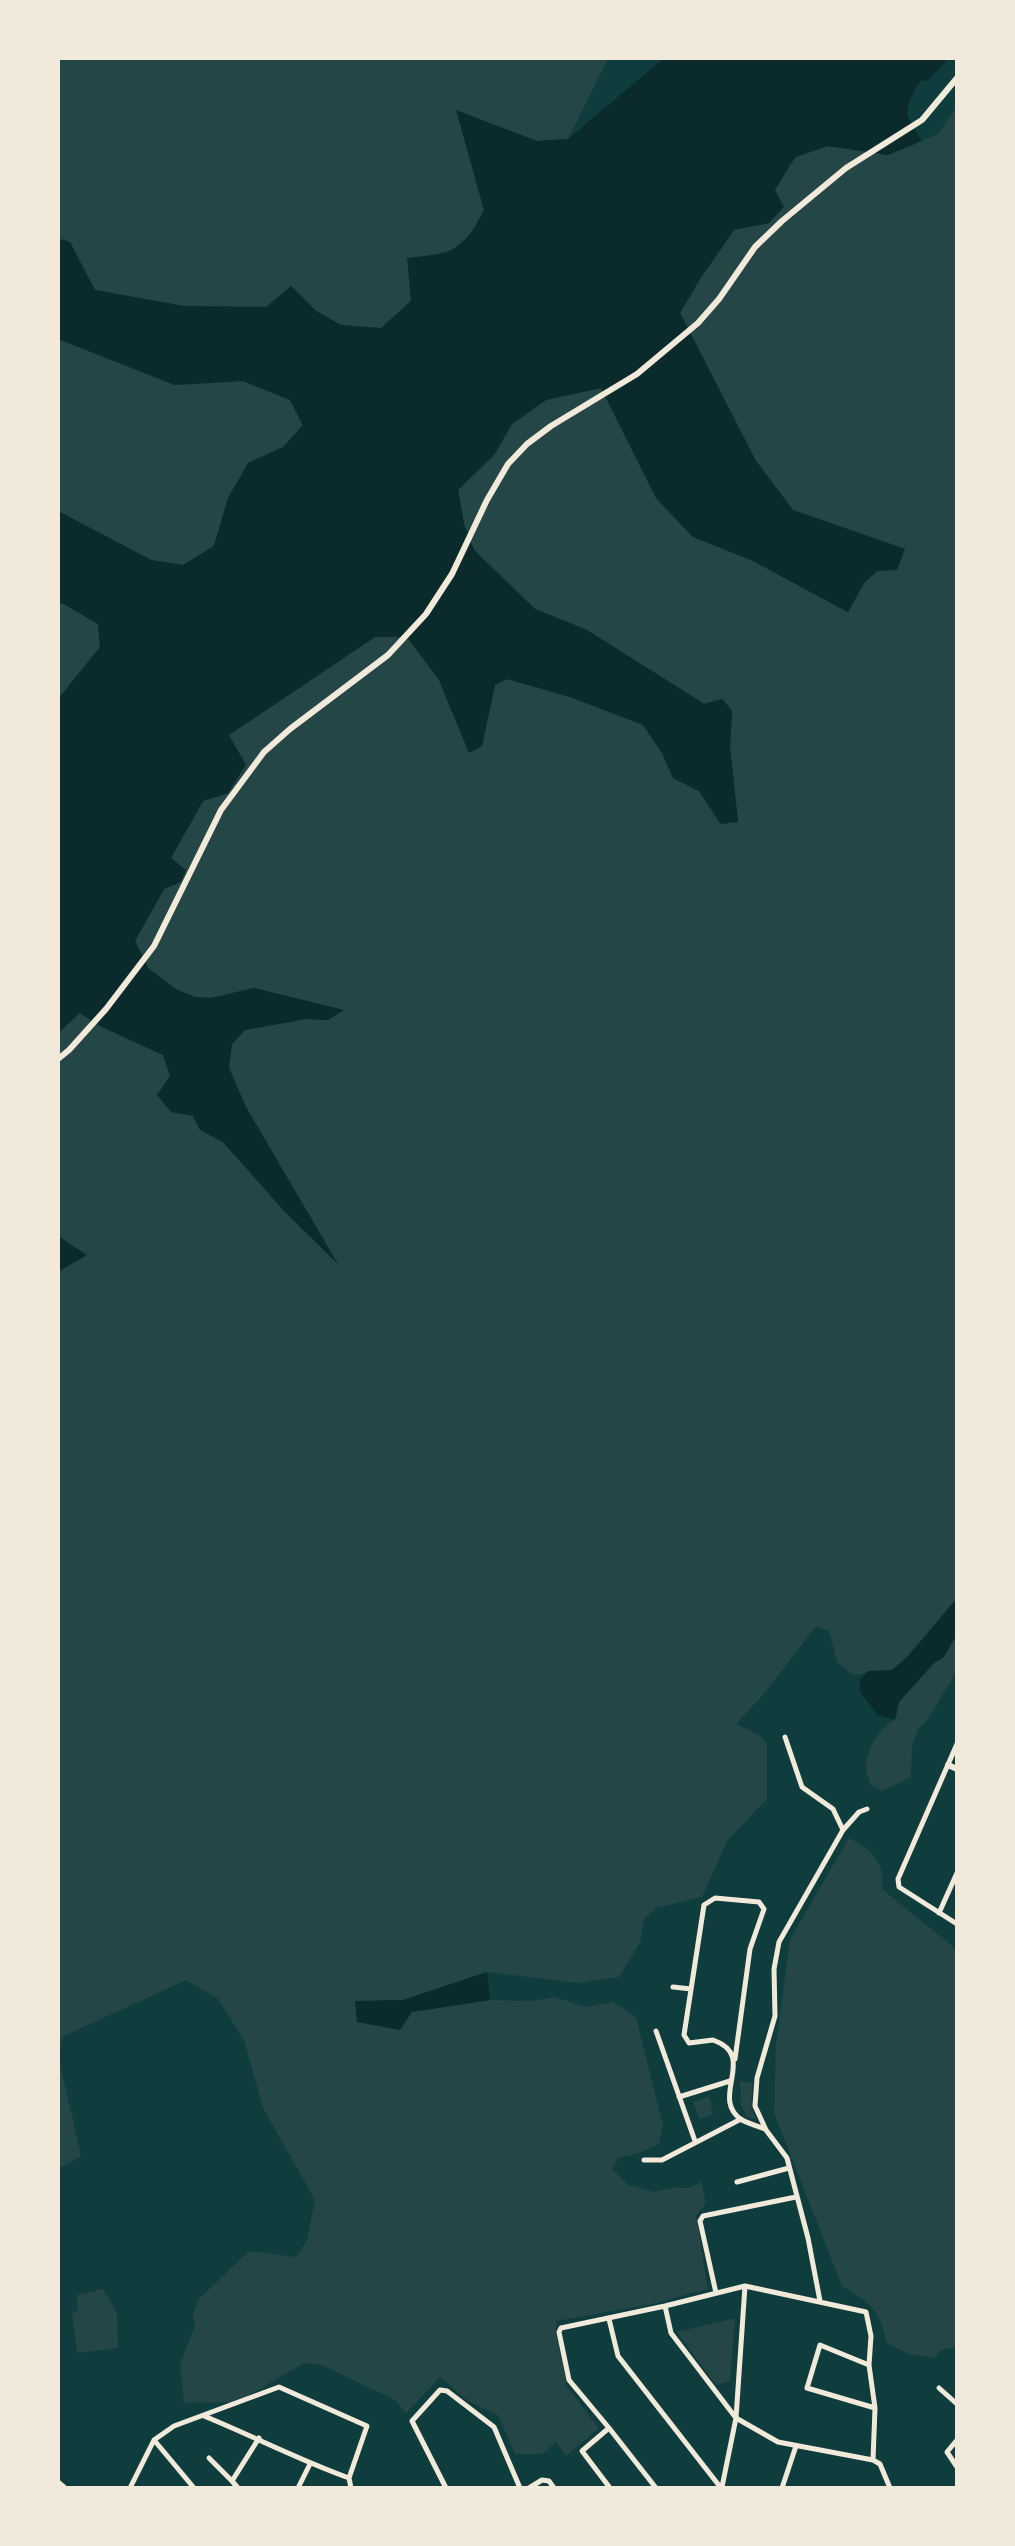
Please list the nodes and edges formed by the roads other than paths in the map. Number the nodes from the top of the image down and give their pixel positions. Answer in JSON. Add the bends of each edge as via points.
{"nodes":[{"id":1,"x":957,"y":78,"type":"edge"},
{"id":2,"x":58,"y":1059,"type":"edge"},
{"id":3,"x":785,"y":1737,"type":"dead end"},
{"id":4,"x":957,"y":1744,"type":"edge"},
{"id":5,"x":948,"y":1765,"type":"junction"},
{"id":6,"x":957,"y":1769,"type":"edge"},
{"id":7,"x":867,"y":1809,"type":"dead end"},
{"id":8,"x":843,"y":1830,"type":"junction"},
{"id":9,"x":957,"y":1873,"type":"edge"},
{"id":10,"x":939,"y":1913,"type":"junction"},
{"id":11,"x":957,"y":1924,"type":"edge"},
{"id":12,"x":673,"y":1987,"type":"dead end"},
{"id":13,"x":691,"y":1989,"type":"junction"},
{"id":14,"x":656,"y":2031,"type":"dead end"},
{"id":15,"x":735,"y":2059,"type":"junction"},
{"id":16,"x":730,"y":2081,"type":"junction"},
{"id":17,"x":679,"y":2097,"type":"junction"},
{"id":18,"x":741,"y":2119,"type":"junction"},
{"id":19,"x":766,"y":2130,"type":"junction"},
{"id":20,"x":695,"y":2141,"type":"junction"},
{"id":21,"x":644,"y":2160,"type":"dead end"},
{"id":22,"x":789,"y":2168,"type":"junction"},
{"id":23,"x":737,"y":2182,"type":"dead end"},
{"id":24,"x":796,"y":2197,"type":"junction"},
{"id":25,"x":745,"y":2286,"type":"junction"},
{"id":26,"x":716,"y":2293,"type":"junction"},
{"id":27,"x":820,"y":2301,"type":"junction"},
{"id":28,"x":665,"y":2306,"type":"junction"},
{"id":29,"x":609,"y":2319,"type":"junction"},
{"id":30,"x":869,"y":2365,"type":"junction"},
{"id":31,"x":939,"y":2388,"type":"dead end"},
{"id":32,"x":957,"y":2404,"type":"edge"},
{"id":33,"x":875,"y":2408,"type":"junction"},
{"id":34,"x":203,"y":2415,"type":"junction"},
{"id":35,"x":736,"y":2418,"type":"junction"},
{"id":36,"x":609,"y":2428,"type":"junction"},
{"id":37,"x":259,"y":2438,"type":"junction"},
{"id":38,"x":154,"y":2440,"type":"junction"},
{"id":39,"x":957,"y":2440,"type":"edge"},
{"id":40,"x":796,"y":2446,"type":"junction"},
{"id":41,"x":209,"y":2458,"type":"dead end"},
{"id":42,"x":873,"y":2460,"type":"junction"},
{"id":43,"x":310,"y":2464,"type":"junction"},
{"id":44,"x":957,"y":2467,"type":"edge"},
{"id":45,"x":349,"y":2478,"type":"junction"},
{"id":46,"x":232,"y":2481,"type":"junction"},
{"id":47,"x":58,"y":2482,"type":"edge"},
{"id":48,"x":65,"y":2488,"type":"edge"},
{"id":49,"x":130,"y":2488,"type":"edge"},
{"id":50,"x":194,"y":2488,"type":"edge"},
{"id":51,"x":238,"y":2488,"type":"edge"},
{"id":52,"x":298,"y":2488,"type":"edge"},
{"id":53,"x":351,"y":2488,"type":"edge"},
{"id":54,"x":446,"y":2488,"type":"edge"},
{"id":55,"x":520,"y":2488,"type":"edge"},
{"id":56,"x":529,"y":2488,"type":"edge"},
{"id":57,"x":554,"y":2488,"type":"edge"},
{"id":58,"x":610,"y":2488,"type":"edge"},
{"id":59,"x":656,"y":2488,"type":"edge"},
{"id":60,"x":721,"y":2488,"type":"edge"},
{"id":61,"x":782,"y":2488,"type":"edge"},
{"id":62,"x":890,"y":2488,"type":"edge"}],
"edges":[{"from":1,"to":2,"type":"street","via":[[922,120],[846,168],[782,221],[755,247],[698,323],[637,374],[551,426],[508,464],[426,614],[388,655],[264,752],[221,810],[154,946],[106,1009]]},
{"from":3,"to":8,"type":"street","via":[[802,1787],[833,1809]]},
{"from":4,"to":5,"type":"street"},
{"from":5,"to":6,"type":"street"},
{"from":5,"to":10,"type":"street","via":[[898,1879],[899,1887]]},
{"from":7,"to":8,"type":"street"},
{"from":8,"to":19,"type":"street","via":[[779,1942],[775,2016],[757,2078],[755,2106]]},
{"from":9,"to":10,"type":"street"},
{"from":10,"to":11,"type":"street"},
{"from":12,"to":13,"type":"street"},
{"from":13,"to":15,"type":"street","via":[[686,2040],[719,2042]]},
{"from":13,"to":15,"type":"street","via":[[704,1905],[715,1898],[759,1902],[764,1909],[750,1949]]},
{"from":14,"to":17,"type":"street"},
{"from":15,"to":16,"type":"street"},
{"from":16,"to":17,"type":"street"},
{"from":16,"to":18,"type":"street","via":[[730,2102]]},
{"from":17,"to":20,"type":"street"},
{"from":18,"to":19,"type":"street"},
{"from":18,"to":20,"type":"street"},
{"from":19,"to":22,"type":"street"},
{"from":20,"to":21,"type":"street","via":[[662,2160]]},
{"from":22,"to":23,"type":"street"},
{"from":22,"to":24,"type":"street"},
{"from":24,"to":26,"type":"street","via":[[703,2216]]},
{"from":24,"to":27,"type":"street"},
{"from":25,"to":26,"type":"street"},
{"from":25,"to":27,"type":"street"},
{"from":25,"to":35,"type":"street"},
{"from":26,"to":28,"type":"street"},
{"from":27,"to":30,"type":"street","via":[[866,2312]]},
{"from":28,"to":29,"type":"street"},
{"from":28,"to":35,"type":"street","via":[[671,2333]]},
{"from":29,"to":36,"type":"street","via":[[559,2332],[569,2380]]},
{"from":29,"to":60,"type":"street","via":[[618,2356]]},
{"from":30,"to":33,"type":"street"},
{"from":30,"to":33,"type":"street","via":[[820,2345],[807,2388]]},
{"from":31,"to":32,"type":"street"},
{"from":33,"to":42,"type":"street"},
{"from":34,"to":37,"type":"street"},
{"from":34,"to":38,"type":"street"},
{"from":34,"to":45,"type":"street","via":[[279,2387],[367,2426]]},
{"from":35,"to":40,"type":"street"},
{"from":35,"to":60,"type":"street"},
{"from":36,"to":58,"type":"street","via":[[582,2451]]},
{"from":36,"to":59,"type":"street"},
{"from":37,"to":43,"type":"street"},
{"from":37,"to":46,"type":"street"},
{"from":38,"to":49,"type":"street"},
{"from":38,"to":50,"type":"street"},
{"from":39,"to":44,"type":"street","via":[[947,2452]]},
{"from":40,"to":42,"type":"street"},
{"from":40,"to":61,"type":"street"},
{"from":41,"to":46,"type":"street"},
{"from":42,"to":62,"type":"street"},
{"from":43,"to":45,"type":"street"},
{"from":43,"to":52,"type":"street"},
{"from":45,"to":53,"type":"street"},
{"from":46,"to":51,"type":"street"},
{"from":47,"to":48,"type":"street"},
{"from":54,"to":55,"type":"street","via":[[412,2421],[440,2390],[494,2427]]},
{"from":56,"to":57,"type":"street","via":[[542,2480]]}]}
